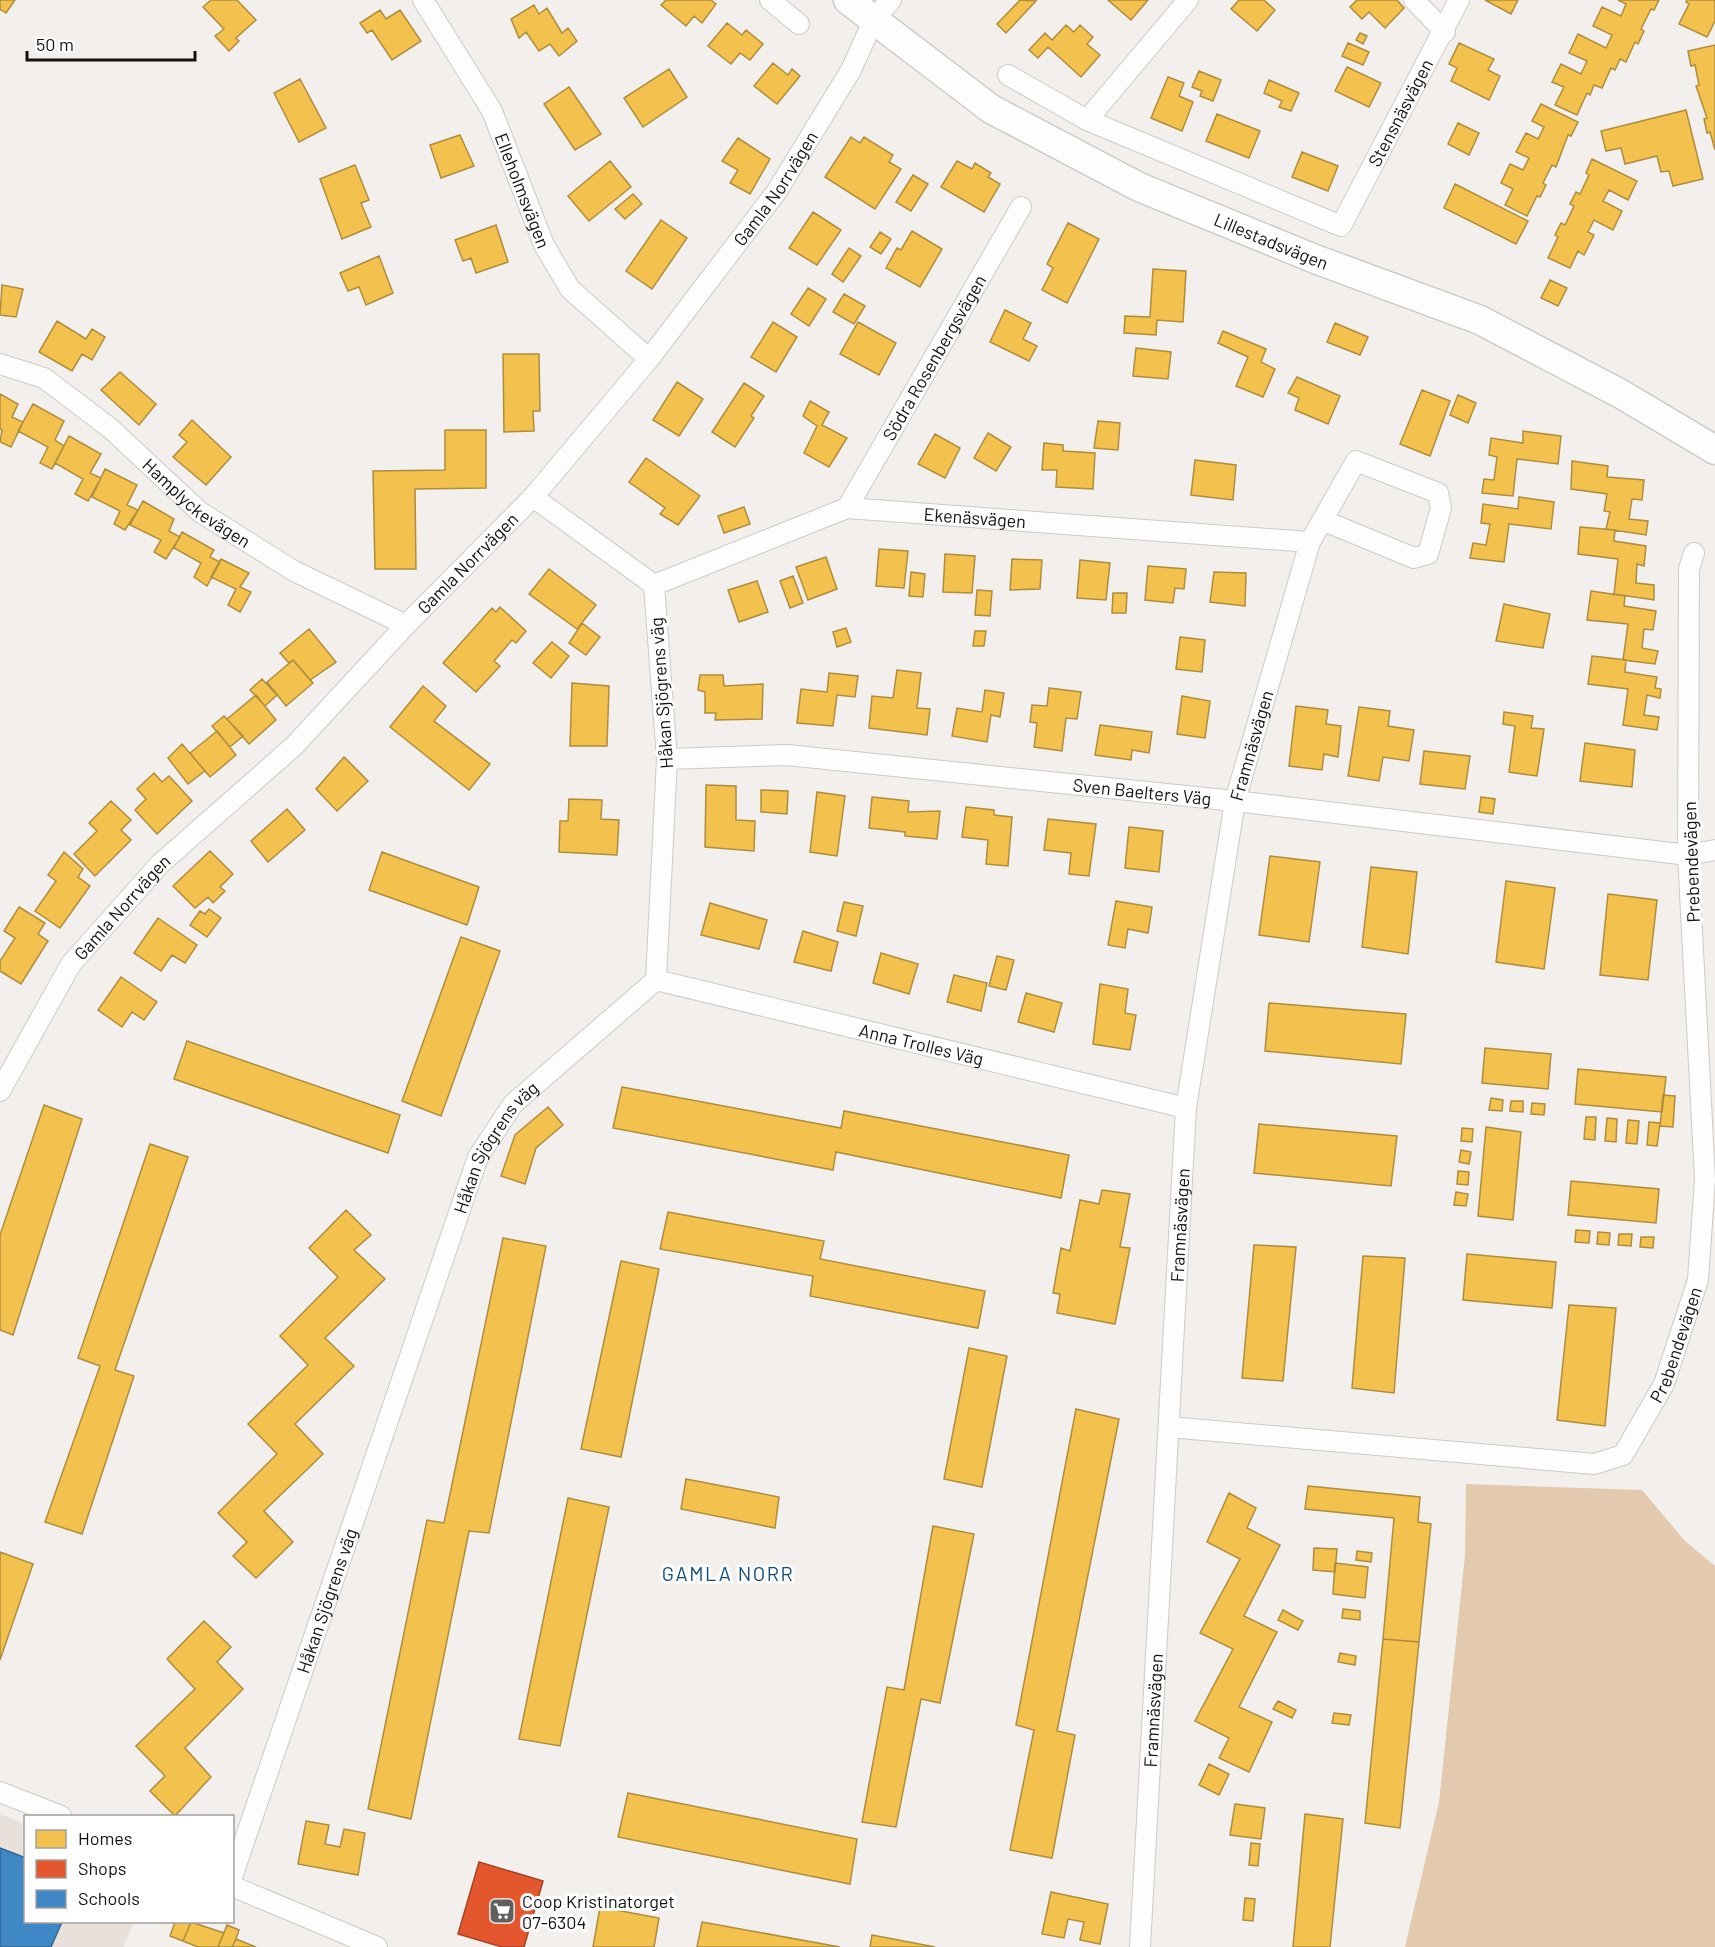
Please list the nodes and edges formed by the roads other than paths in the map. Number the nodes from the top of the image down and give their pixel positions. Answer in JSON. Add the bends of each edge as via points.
{"nodes":[{"id":1,"x":423,"y":0,"type":"edge"},
{"id":2,"x":770,"y":0,"type":"edge"},
{"id":3,"x":848,"y":0,"type":"edge"},
{"id":4,"x":1188,"y":0,"type":"edge"},
{"id":5,"x":1414,"y":0,"type":"edge"},
{"id":6,"x":1459,"y":0,"type":"edge"},
{"id":7,"x":883,"y":10,"type":"edge"},
{"id":8,"x":799,"y":24,"type":"dead end"},
{"id":9,"x":1445,"y":32,"type":"junction"},
{"id":10,"x":1008,"y":75,"type":"dead end"},
{"id":11,"x":1087,"y":120,"type":"junction"},
{"id":12,"x":1022,"y":207,"type":"dead end"},
{"id":13,"x":649,"y":359,"type":"junction"},
{"id":14,"x":0,"y":364,"type":"edge"},
{"id":15,"x":1715,"y":450,"type":"edge"},
{"id":16,"x":533,"y":497,"type":"junction"},
{"id":17,"x":847,"y":508,"type":"junction"},
{"id":18,"x":1322,"y":520,"type":"junction"},
{"id":19,"x":1310,"y":542,"type":"junction"},
{"id":20,"x":1694,"y":553,"type":"dead end"},
{"id":21,"x":654,"y":585,"type":"junction"},
{"id":22,"x":406,"y":625,"type":"junction"},
{"id":23,"x":667,"y":759,"type":"junction"},
{"id":24,"x":1235,"y":801,"type":"junction"},
{"id":25,"x":1715,"y":850,"type":"edge"},
{"id":26,"x":1688,"y":855,"type":"junction"},
{"id":27,"x":656,"y":980,"type":"junction"},
{"id":28,"x":0,"y":1091,"type":"edge"},
{"id":29,"x":1185,"y":1108,"type":"junction"},
{"id":30,"x":1169,"y":1427,"type":"junction"},
{"id":31,"x":0,"y":1792,"type":"edge"},
{"id":32,"x":58,"y":1815,"type":"edge"},
{"id":33,"x":234,"y":1871,"type":"edge"},
{"id":34,"x":234,"y":1887,"type":"edge"},
{"id":35,"x":377,"y":1947,"type":"edge"},
{"id":36,"x":1140,"y":1947,"type":"edge"}],
"edges":[{"from":1,"to":13,"type":"street","name":"Elleholmsvägen","via":[[492,111],[544,245],[570,289]]},
{"from":2,"to":8,"type":"street"},
{"from":3,"to":7,"type":"main road","name":"Lillestadsvägen"},
{"from":4,"to":11,"type":"street"},
{"from":5,"to":9,"type":"street"},
{"from":6,"to":9,"type":"street","name":"Stensnäsvägen"},
{"from":7,"to":13,"type":"street","name":"Gamla Norrvägen","via":[[777,191]]},
{"from":7,"to":15,"type":"main road","name":"Lillestadsvägen","via":[[991,109],[1139,187],[1315,259],[1480,320],[1622,394]]},
{"from":9,"to":11,"type":"street","name":"Stensnäsvägen","via":[[1341,226]]},
{"from":10,"to":11,"type":"street"},
{"from":12,"to":17,"type":"street","name":"Södra Rosenbergsvägen"},
{"from":13,"to":16,"type":"street","name":"Gamla Norrvägen"},
{"from":14,"to":22,"type":"street","name":"Hamplyckevägen","via":[[44,378],[110,428],[200,512],[294,571]]},
{"from":16,"to":21,"type":"street"},
{"from":16,"to":22,"type":"street","name":"Gamla Norrvägen"},
{"from":17,"to":19,"type":"street","name":"Ekenäsvägen"},
{"from":17,"to":21,"type":"street","name":"Ekenäsvägen"},
{"from":18,"to":18,"type":"street","name":"Framnäsvägen","via":[[1356,461],[1438,493],[1441,508],[1428,554],[1414,558]]},
{"from":18,"to":19,"type":"street","name":"Framnäsvägen"},
{"from":19,"to":24,"type":"street","name":"Framnäsvägen"},
{"from":20,"to":26,"type":"street","name":"Prebendevägen","via":[[1689,569]]},
{"from":21,"to":23,"type":"street","name":"Håkan Sjögrens väg"},
{"from":22,"to":28,"type":"street","name":"Gamla Norrvägen","via":[[294,746],[160,864],[71,964]]},
{"from":23,"to":24,"type":"street","name":"Sven Baelters Väg","via":[[787,755]]},
{"from":23,"to":27,"type":"street","name":"Håkan Sjögrens väg"},
{"from":24,"to":26,"type":"street","name":"Sven Baelters Väg"},
{"from":24,"to":29,"type":"street","name":"Framnäsvägen"},
{"from":25,"to":26,"type":"street"},
{"from":26,"to":30,"type":"street","name":"Prebendevägen","via":[[1705,1179],[1698,1280],[1664,1384],[1623,1455],[1594,1464]]},
{"from":27,"to":29,"type":"street","name":"Anna Trolles Väg"},
{"from":27,"to":33,"type":"street","name":"Håkan Sjögrens väg","via":[[513,1104],[478,1157]]},
{"from":29,"to":30,"type":"street","name":"Framnäsvägen"},
{"from":30,"to":36,"type":"street","name":"Framnäsvägen"},
{"from":31,"to":32,"type":"street"},
{"from":34,"to":35,"type":"street"}]}
